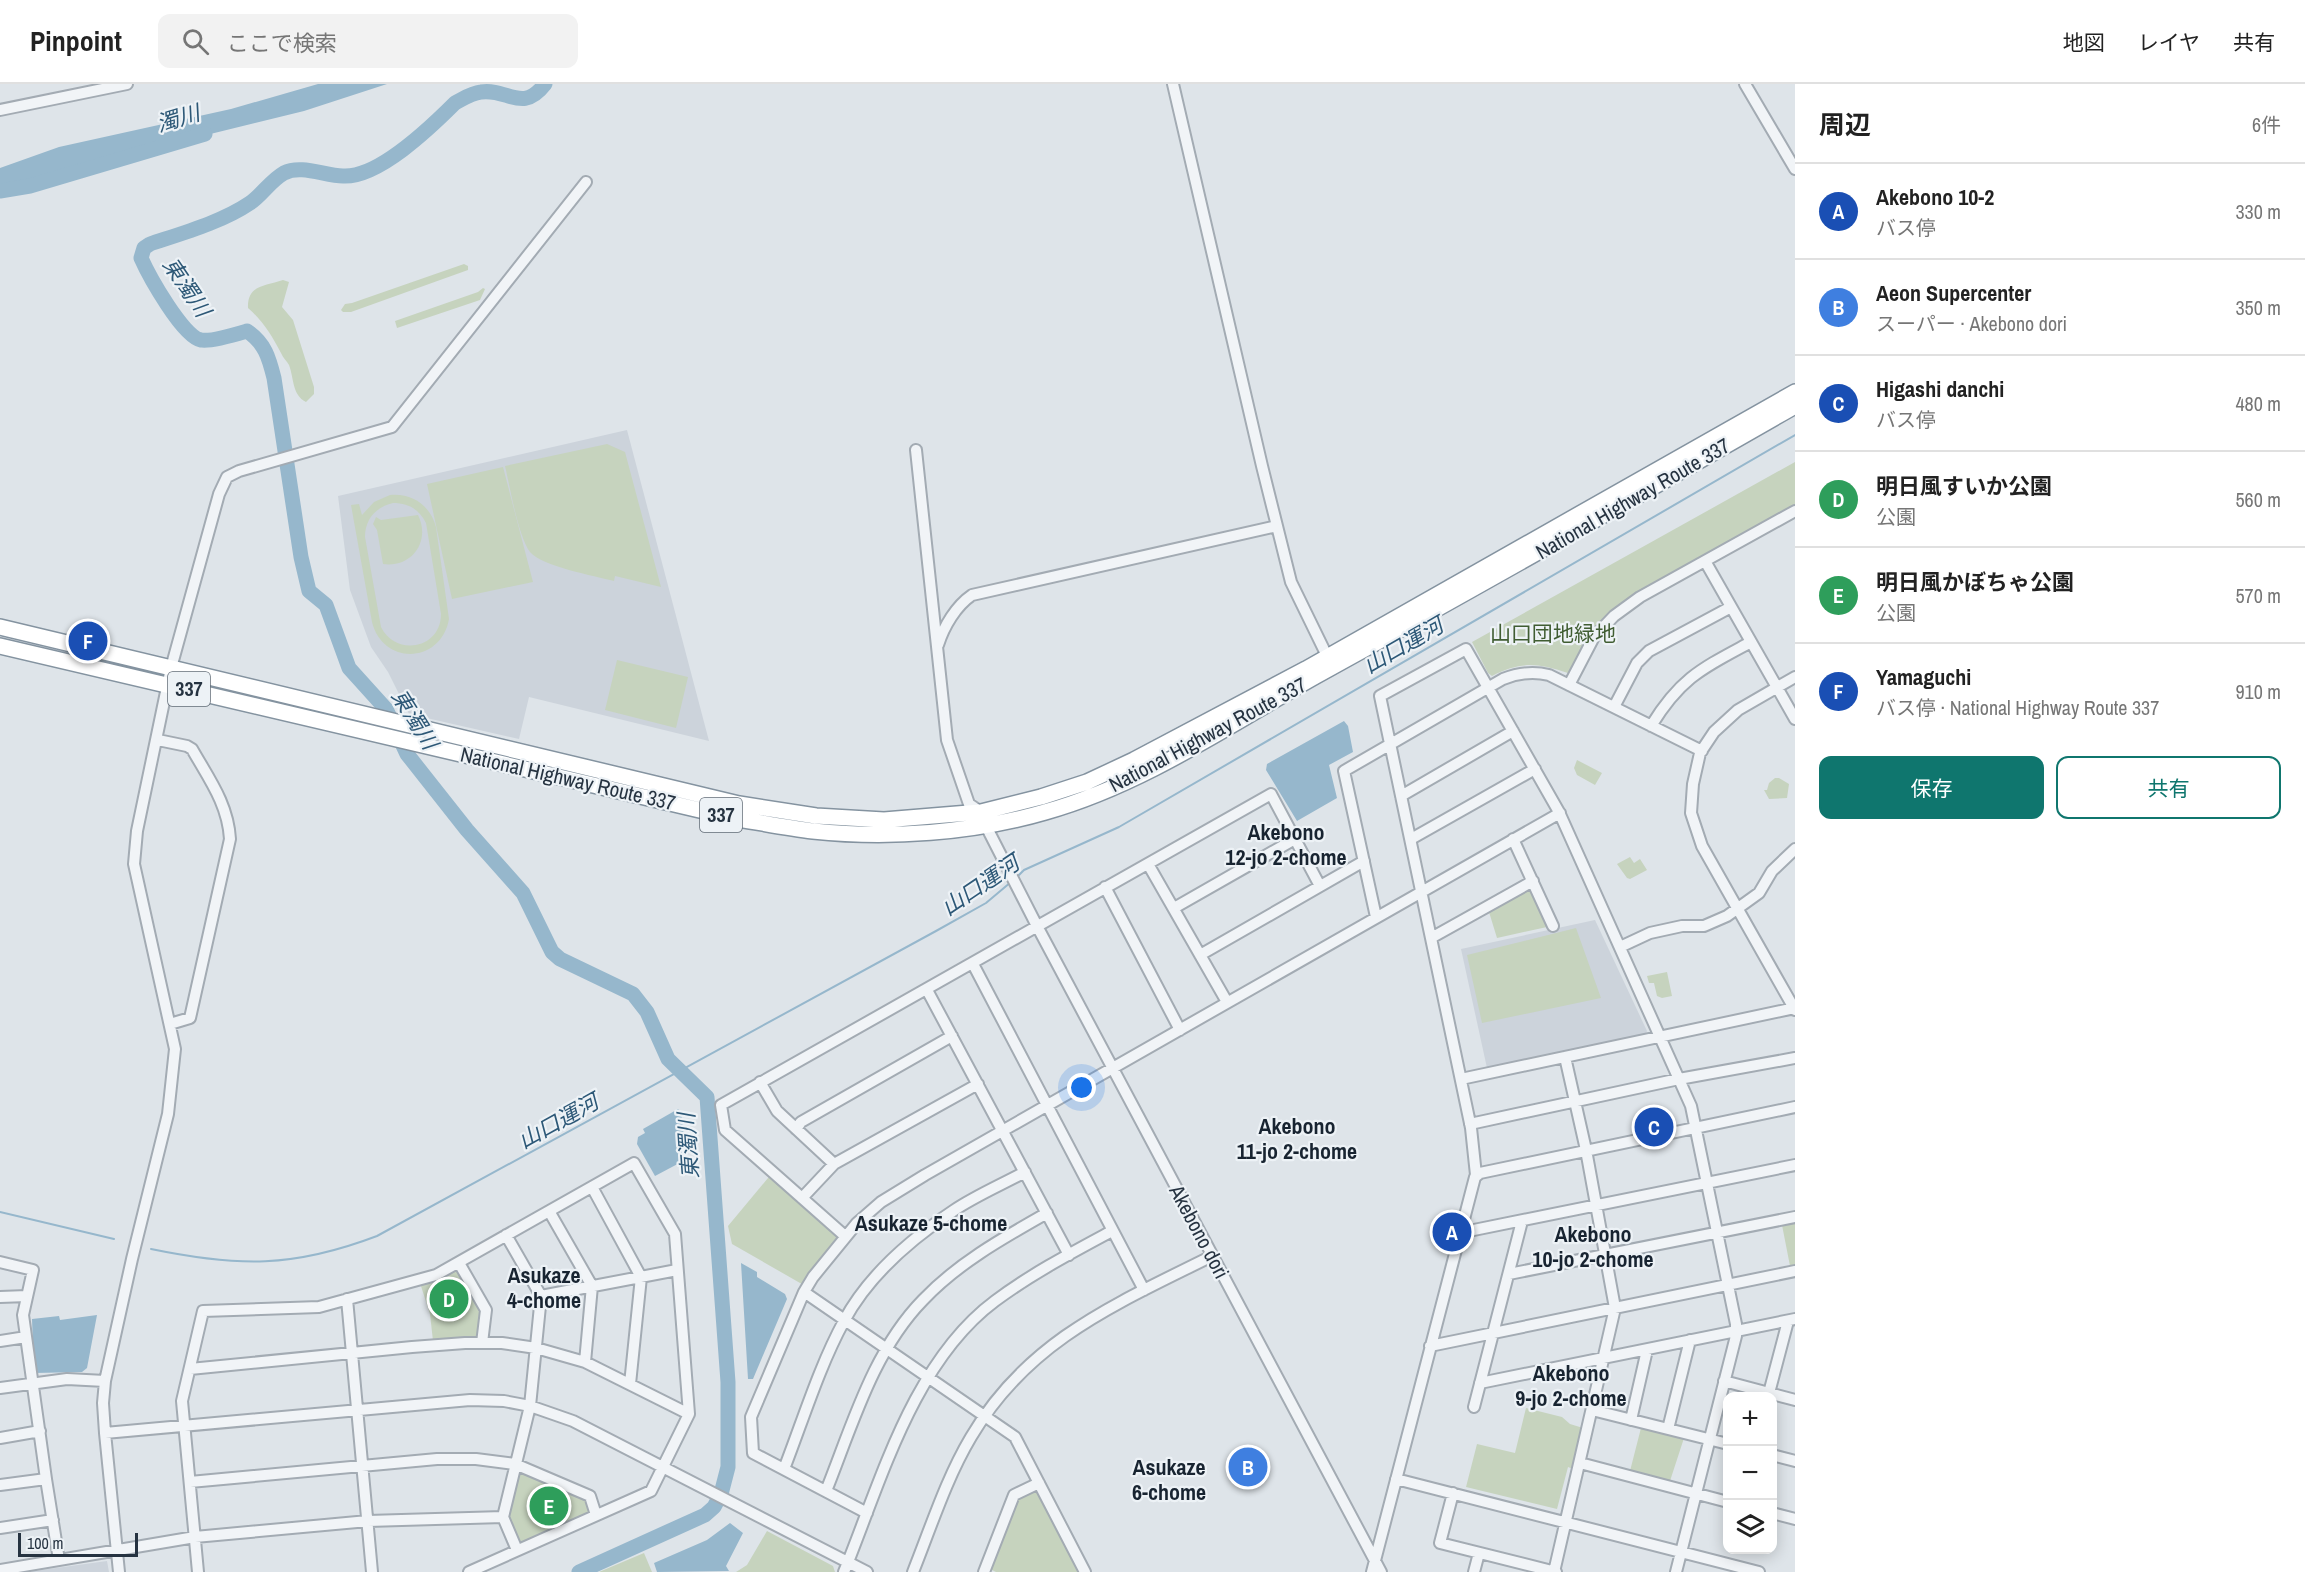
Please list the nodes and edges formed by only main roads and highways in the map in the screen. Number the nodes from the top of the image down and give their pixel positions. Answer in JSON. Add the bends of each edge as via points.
{"nodes":[{"id":1,"x":1795,"y":392,"type":"edge"},
{"id":2,"x":1795,"y":406,"type":"edge"},
{"id":3,"x":0,"y":627,"type":"edge"},
{"id":4,"x":0,"y":646,"type":"edge"},
{"id":5,"x":1330,"y":662,"type":"junction"},
{"id":6,"x":983,"y":819,"type":"junction"}],
"edges":[{"from":1,"to":5,"type":"highway","name":"National Highway Route 337","number":"337"},
{"from":2,"to":5,"type":"highway","name":"National Highway Route 337","number":"337"},
{"from":3,"to":6,"type":"highway","name":"National Highway Route 337","number":"337","via":[[739,804],[884,820]]},
{"from":4,"to":6,"type":"highway","name":"National Highway Route 337","number":"337","via":[[738,819],[814,831],[885,835]]},
{"from":5,"to":6,"type":"highway","name":"National Highway Route 337","number":"337","via":[[1152,769],[1045,812]]}]}
